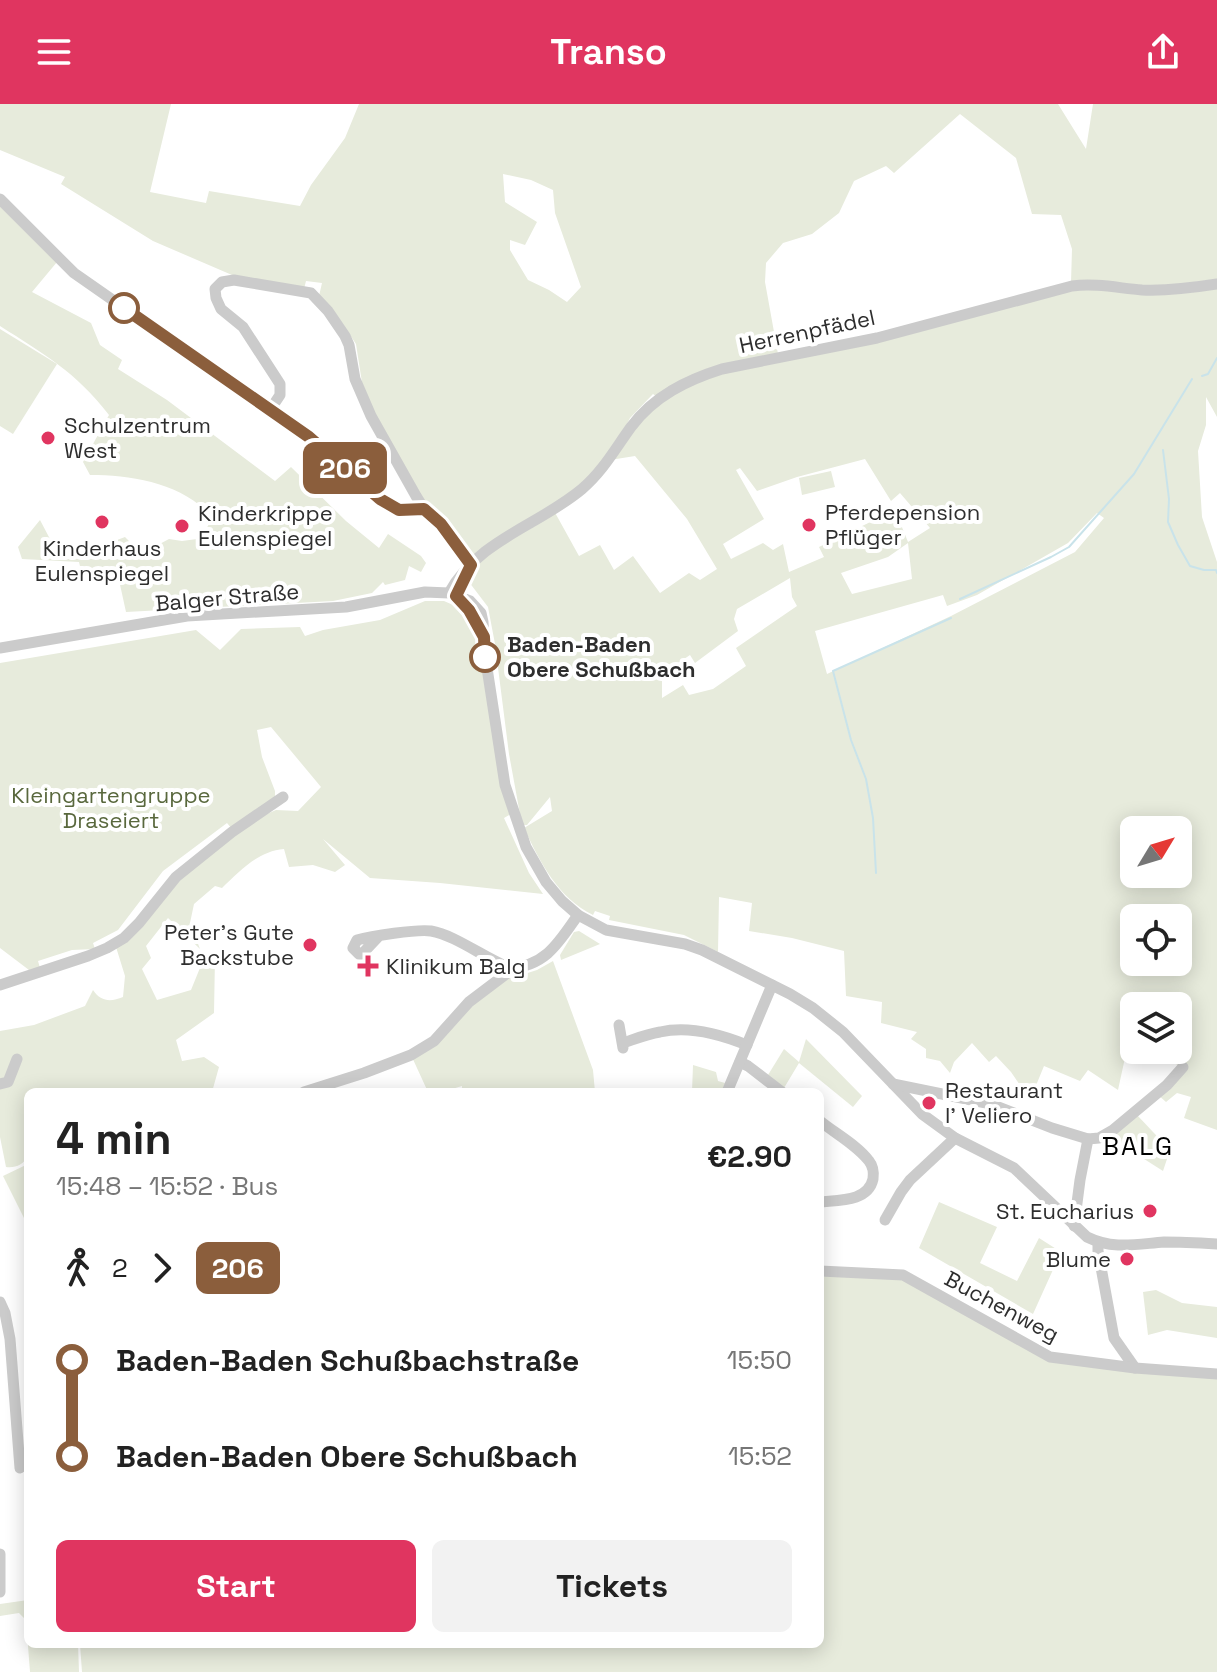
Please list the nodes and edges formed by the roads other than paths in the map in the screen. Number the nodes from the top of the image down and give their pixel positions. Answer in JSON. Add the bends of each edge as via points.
{"nodes":[{"id":1,"x":0,"y":199,"type":"edge"},
{"id":2,"x":1217,"y":284,"type":"edge"},
{"id":3,"x":272,"y":411,"type":"junction"},
{"id":4,"x":424,"y":509,"type":"junction"},
{"id":5,"x":471,"y":565,"type":"junction"},
{"id":6,"x":453,"y":594,"type":"junction"},
{"id":7,"x":0,"y":648,"type":"edge"},
{"id":8,"x":283,"y":797,"type":"dead end"},
{"id":9,"x":578,"y":915,"type":"junction"},
{"id":10,"x":378,"y":937,"type":"dead end"},
{"id":11,"x":510,"y":968,"type":"junction"},
{"id":12,"x":0,"y":985,"type":"edge"},
{"id":13,"x":772,"y":985,"type":"junction"},
{"id":14,"x":619,"y":1025,"type":"dead end"},
{"id":15,"x":747,"y":1045,"type":"junction"},
{"id":16,"x":17,"y":1059,"type":"dead end"},
{"id":17,"x":740,"y":1062,"type":"junction"},
{"id":18,"x":1183,"y":1067,"type":"dead end"},
{"id":19,"x":0,"y":1084,"type":"edge"},
{"id":20,"x":893,"y":1084,"type":"junction"},
{"id":21,"x":317,"y":1088,"type":"edge"},
{"id":22,"x":729,"y":1088,"type":"edge"},
{"id":23,"x":777,"y":1088,"type":"edge"},
{"id":24,"x":824,"y":1124,"type":"edge"},
{"id":25,"x":955,"y":1138,"type":"junction"},
{"id":26,"x":1088,"y":1139,"type":"junction"},
{"id":27,"x":824,"y":1202,"type":"edge"},
{"id":28,"x":885,"y":1220,"type":"dead end"},
{"id":29,"x":1074,"y":1226,"type":"junction"},
{"id":30,"x":1098,"y":1243,"type":"junction"},
{"id":31,"x":1217,"y":1244,"type":"edge"},
{"id":32,"x":824,"y":1271,"type":"edge"},
{"id":33,"x":0,"y":1302,"type":"edge"},
{"id":34,"x":1135,"y":1368,"type":"junction"},
{"id":35,"x":1217,"y":1374,"type":"edge"},
{"id":36,"x":20,"y":1468,"type":"dead end"},
{"id":37,"x":0,"y":1554,"type":"edge"},
{"id":38,"x":0,"y":1592,"type":"edge"}],
"edges":[{"from":1,"to":3,"type":"street","via":[[74,273]]},
{"from":2,"to":5,"type":"street","name":"Herrenpfädel","via":[[1164,291],[1072,286],[877,338],[701,375],[658,399],[580,490],[490,547]]},
{"from":3,"to":4,"type":"street","via":[[380,499],[399,510]]},
{"from":3,"to":4,"type":"street","via":[[280,384],[243,327],[221,309],[215,289],[222,282],[311,293],[328,311],[349,345],[355,379],[371,416]]},
{"from":4,"to":5,"type":"street"},
{"from":5,"to":6,"type":"street","name":"Herrenpfädel"},
{"from":6,"to":7,"type":"street","name":"Balger Straße","via":[[425,592],[318,610],[187,616]]},
{"from":6,"to":9,"type":"street","via":[[475,605],[483,622],[505,785],[518,827],[546,882]]},
{"from":8,"to":12,"type":"street","via":[[176,877],[124,938],[88,956]]},
{"from":9,"to":11,"type":"street","via":[[553,951],[521,968]]},
{"from":9,"to":13,"type":"street","via":[[609,931],[685,944]]},
{"from":10,"to":11,"type":"street","via":[[431,931]]},
{"from":11,"to":21,"type":"street","via":[[434,1041],[411,1055]]},
{"from":13,"to":15,"type":"street"},
{"from":13,"to":20,"type":"street","via":[[829,1020]]},
{"from":14,"to":15,"type":"street","via":[[623,1046],[663,1031],[696,1030]]},
{"from":15,"to":17,"type":"street"},
{"from":16,"to":19,"type":"street","via":[[8,1082]]},
{"from":17,"to":22,"type":"street"},
{"from":17,"to":23,"type":"street"},
{"from":18,"to":26,"type":"street","via":[[1113,1130]]},
{"from":20,"to":25,"type":"street"},
{"from":20,"to":26,"type":"street","via":[[991,1104]]},
{"from":24,"to":27,"type":"street","via":[[863,1155],[874,1174],[861,1195]]},
{"from":25,"to":28,"type":"street","via":[[910,1180]]},
{"from":25,"to":29,"type":"street","via":[[1014,1168]]},
{"from":26,"to":29,"type":"street"},
{"from":29,"to":30,"type":"street"},
{"from":30,"to":31,"type":"street"},
{"from":30,"to":34,"type":"street","via":[[1114,1338]]},
{"from":32,"to":34,"type":"street","name":"Buchenweg","via":[[903,1275],[1050,1357]]},
{"from":33,"to":36,"type":"street","via":[[10,1339]]},
{"from":34,"to":35,"type":"street","name":"Buchenweg"},
{"from":37,"to":38,"type":"street"}]}
